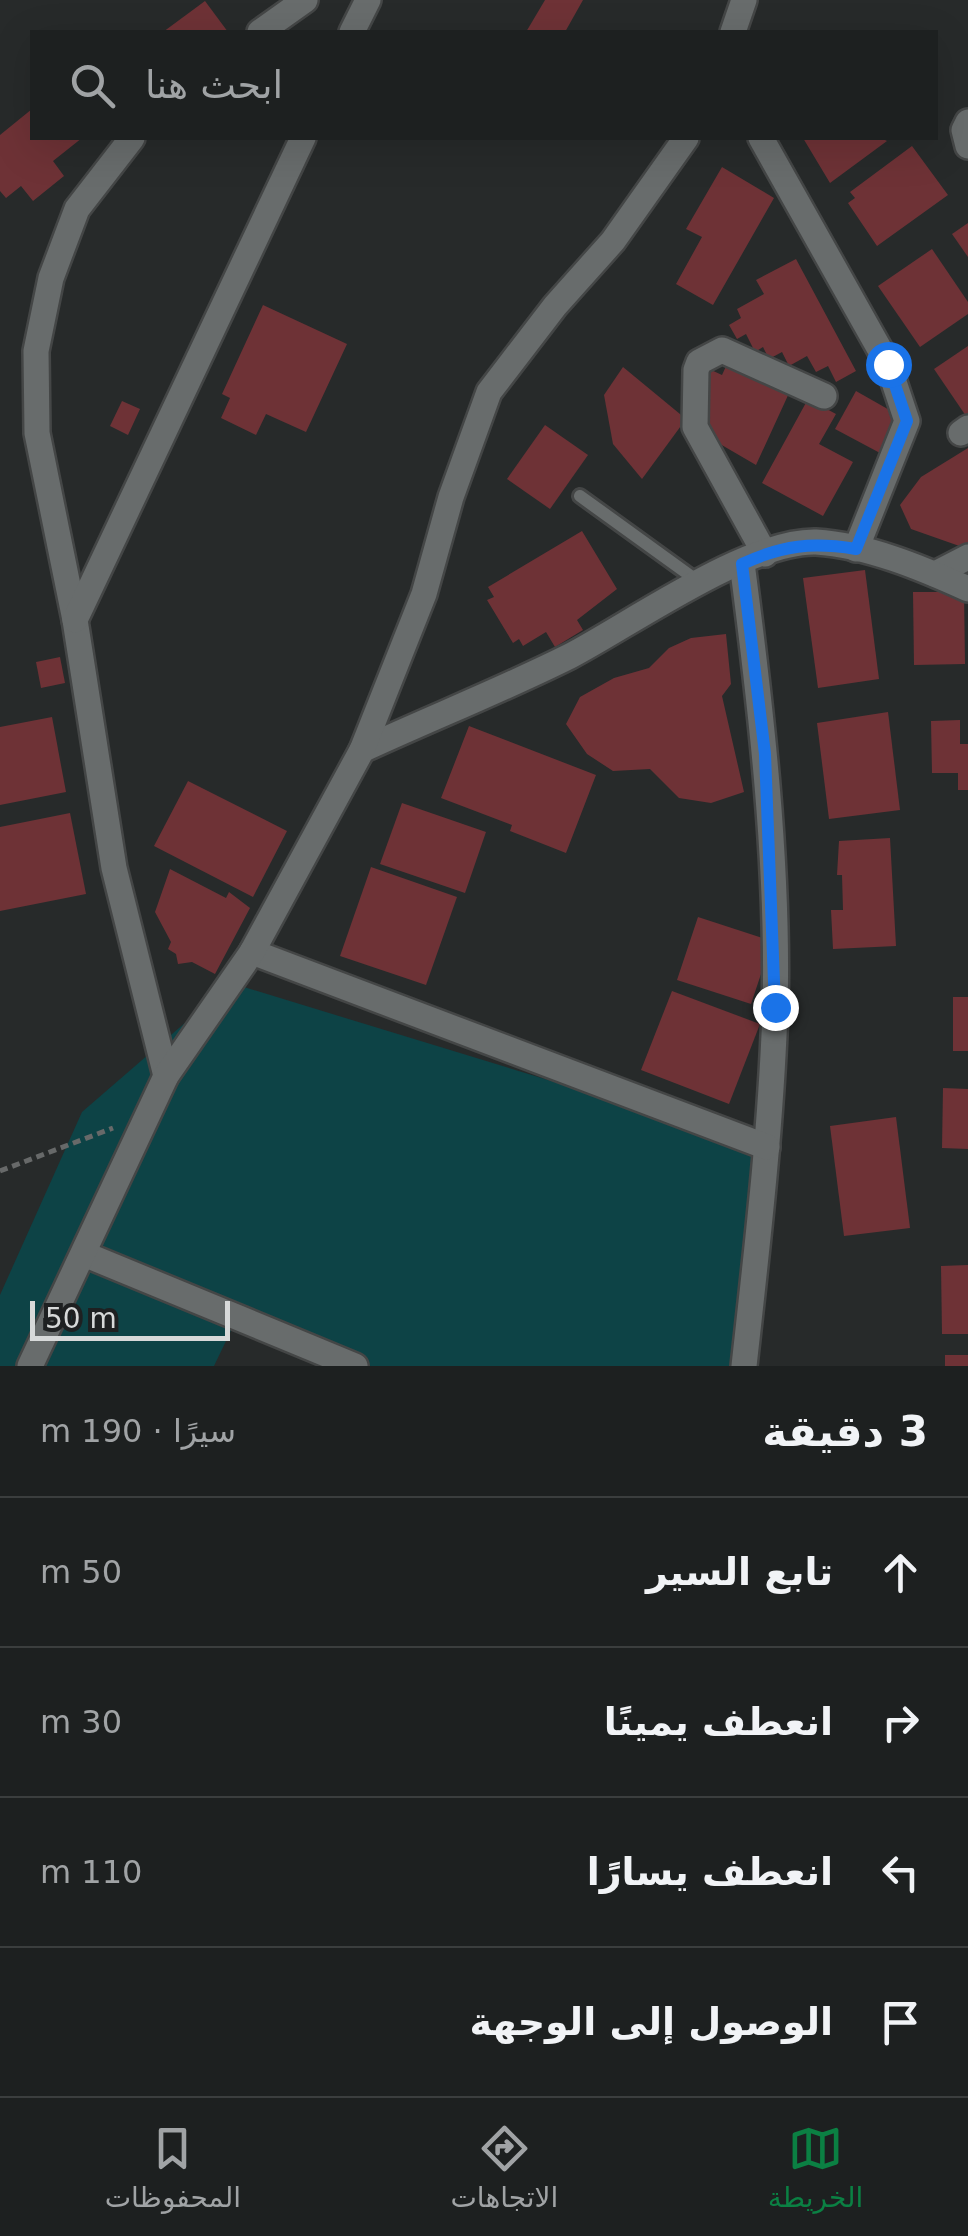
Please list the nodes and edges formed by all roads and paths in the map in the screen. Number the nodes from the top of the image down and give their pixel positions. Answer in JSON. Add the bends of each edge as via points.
{"nodes":[{"id":1,"x":304,"y":0,"type":"edge"},
{"id":2,"x":368,"y":0,"type":"edge"},
{"id":3,"x":744,"y":0,"type":"edge"},
{"id":4,"x":263,"y":30,"type":"edge"},
{"id":5,"x":353,"y":30,"type":"edge"},
{"id":6,"x":734,"y":30,"type":"edge"},
{"id":7,"x":968,"y":122,"type":"edge"},
{"id":8,"x":130,"y":140,"type":"edge"},
{"id":9,"x":302,"y":140,"type":"edge"},
{"id":10,"x":685,"y":140,"type":"edge"},
{"id":11,"x":763,"y":140,"type":"edge"},
{"id":12,"x":968,"y":146,"type":"edge"},
{"id":13,"x":824,"y":396,"type":"dead end"},
{"id":14,"x":580,"y":496,"type":"dead end"},
{"id":15,"x":856,"y":549,"type":"junction"},
{"id":16,"x":968,"y":557,"type":"edge"},
{"id":17,"x":754,"y":558,"type":"junction"},
{"id":18,"x":934,"y":574,"type":"junction"},
{"id":19,"x":702,"y":584,"type":"junction"},
{"id":20,"x":968,"y":588,"type":"edge"},
{"id":21,"x":75,"y":620,"type":"junction"},
{"id":22,"x":362,"y":750,"type":"junction"},
{"id":23,"x":252,"y":952,"type":"junction"},
{"id":24,"x":166,"y":1076,"type":"junction"},
{"id":25,"x":148,"y":1114,"type":"junction"},
{"id":26,"x":767,"y":1147,"type":"junction"},
{"id":27,"x":0,"y":1171,"type":"edge"},
{"id":28,"x":84,"y":1254,"type":"junction"},
{"id":29,"x":30,"y":1366,"type":"edge"},
{"id":30,"x":355,"y":1366,"type":"edge"},
{"id":31,"x":744,"y":1366,"type":"edge"}],
"edges":[{"from":1,"to":4,"type":"street"},
{"from":2,"to":5,"type":"street"},
{"from":3,"to":6,"type":"street"},
{"from":7,"to":12,"type":"street"},
{"from":8,"to":21,"type":"street","via":[[77,209],[51,278],[36,351],[37,433]]},
{"from":9,"to":21,"type":"street"},
{"from":10,"to":22,"type":"street","via":[[489,392],[424,594]]},
{"from":11,"to":15,"type":"street","via":[[888,364],[907,421]]},
{"from":13,"to":17,"type":"street","via":[[722,350],[699,362],[695,427]]},
{"from":14,"to":19,"type":"lane"},
{"from":15,"to":17,"type":"street","via":[[816,542]]},
{"from":15,"to":18,"type":"street"},
{"from":16,"to":18,"type":"street"},
{"from":17,"to":19,"type":"street"},
{"from":17,"to":26,"type":"street","via":[[775,1007]]},
{"from":18,"to":20,"type":"street"},
{"from":19,"to":22,"type":"street","via":[[569,656]]},
{"from":21,"to":24,"type":"street","via":[[114,868]]},
{"from":22,"to":23,"type":"street"},
{"from":23,"to":24,"type":"street"},
{"from":23,"to":26,"type":"street"},
{"from":24,"to":25,"type":"street"},
{"from":25,"to":27,"type":"path"},
{"from":25,"to":28,"type":"street"},
{"from":26,"to":31,"type":"street"},
{"from":28,"to":29,"type":"street"},
{"from":28,"to":30,"type":"street"}]}
